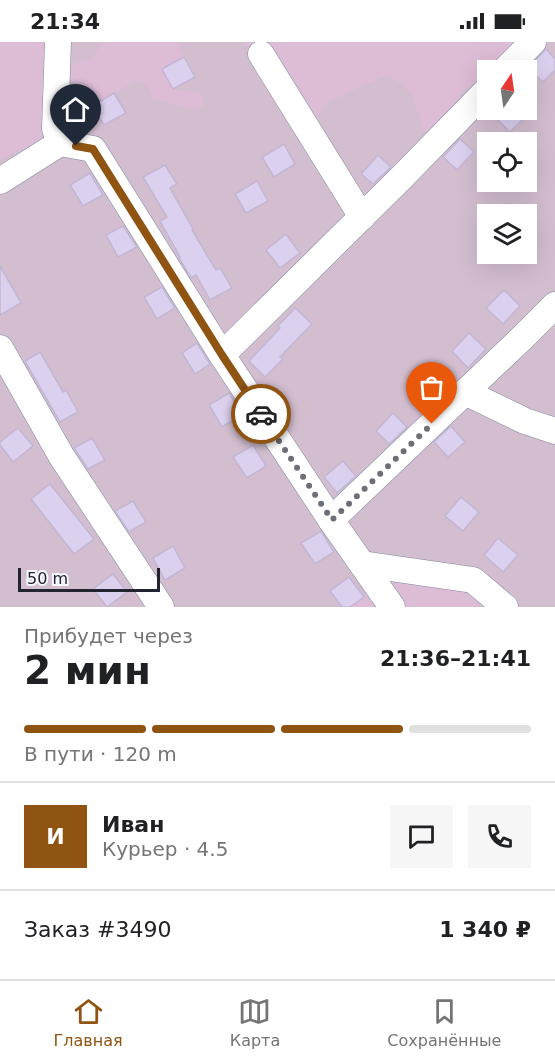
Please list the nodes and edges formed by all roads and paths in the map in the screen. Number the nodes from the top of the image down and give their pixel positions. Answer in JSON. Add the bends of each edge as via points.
{"nodes":[{"id":1,"x":58,"y":42,"type":"edge"},
{"id":2,"x":533,"y":42,"type":"edge"},
{"id":3,"x":261,"y":54,"type":"dead end"},
{"id":4,"x":515,"y":60,"type":"edge"},
{"id":5,"x":477,"y":100,"type":"edge"},
{"id":6,"x":60,"y":143,"type":"junction"},
{"id":7,"x":0,"y":181,"type":"edge"},
{"id":8,"x":362,"y":217,"type":"junction"},
{"id":9,"x":555,"y":305,"type":"edge"},
{"id":10,"x":0,"y":348,"type":"edge"},
{"id":11,"x":222,"y":355,"type":"junction"},
{"id":12,"x":465,"y":393,"type":"junction"},
{"id":13,"x":555,"y":431,"type":"edge"},
{"id":14,"x":332,"y":520,"type":"junction"},
{"id":15,"x":362,"y":564,"type":"junction"},
{"id":16,"x":161,"y":607,"type":"edge"},
{"id":17,"x":392,"y":607,"type":"edge"},
{"id":18,"x":505,"y":607,"type":"edge"}],
"edges":[{"from":1,"to":6,"type":"lane","via":[[55,129]]},
{"from":2,"to":4,"type":"lane"},
{"from":3,"to":8,"type":"lane"},
{"from":5,"to":8,"type":"lane"},
{"from":6,"to":7,"type":"lane"},
{"from":6,"to":11,"type":"lane","via":[[93,149]]},
{"from":8,"to":11,"type":"lane"},
{"from":9,"to":12,"type":"lane"},
{"from":10,"to":16,"type":"lane","via":[[62,457]]},
{"from":11,"to":14,"type":"lane"},
{"from":12,"to":13,"type":"lane"},
{"from":12,"to":14,"type":"lane"},
{"from":14,"to":15,"type":"lane"},
{"from":15,"to":17,"type":"lane"},
{"from":15,"to":18,"type":"lane","via":[[474,580]]}]}
